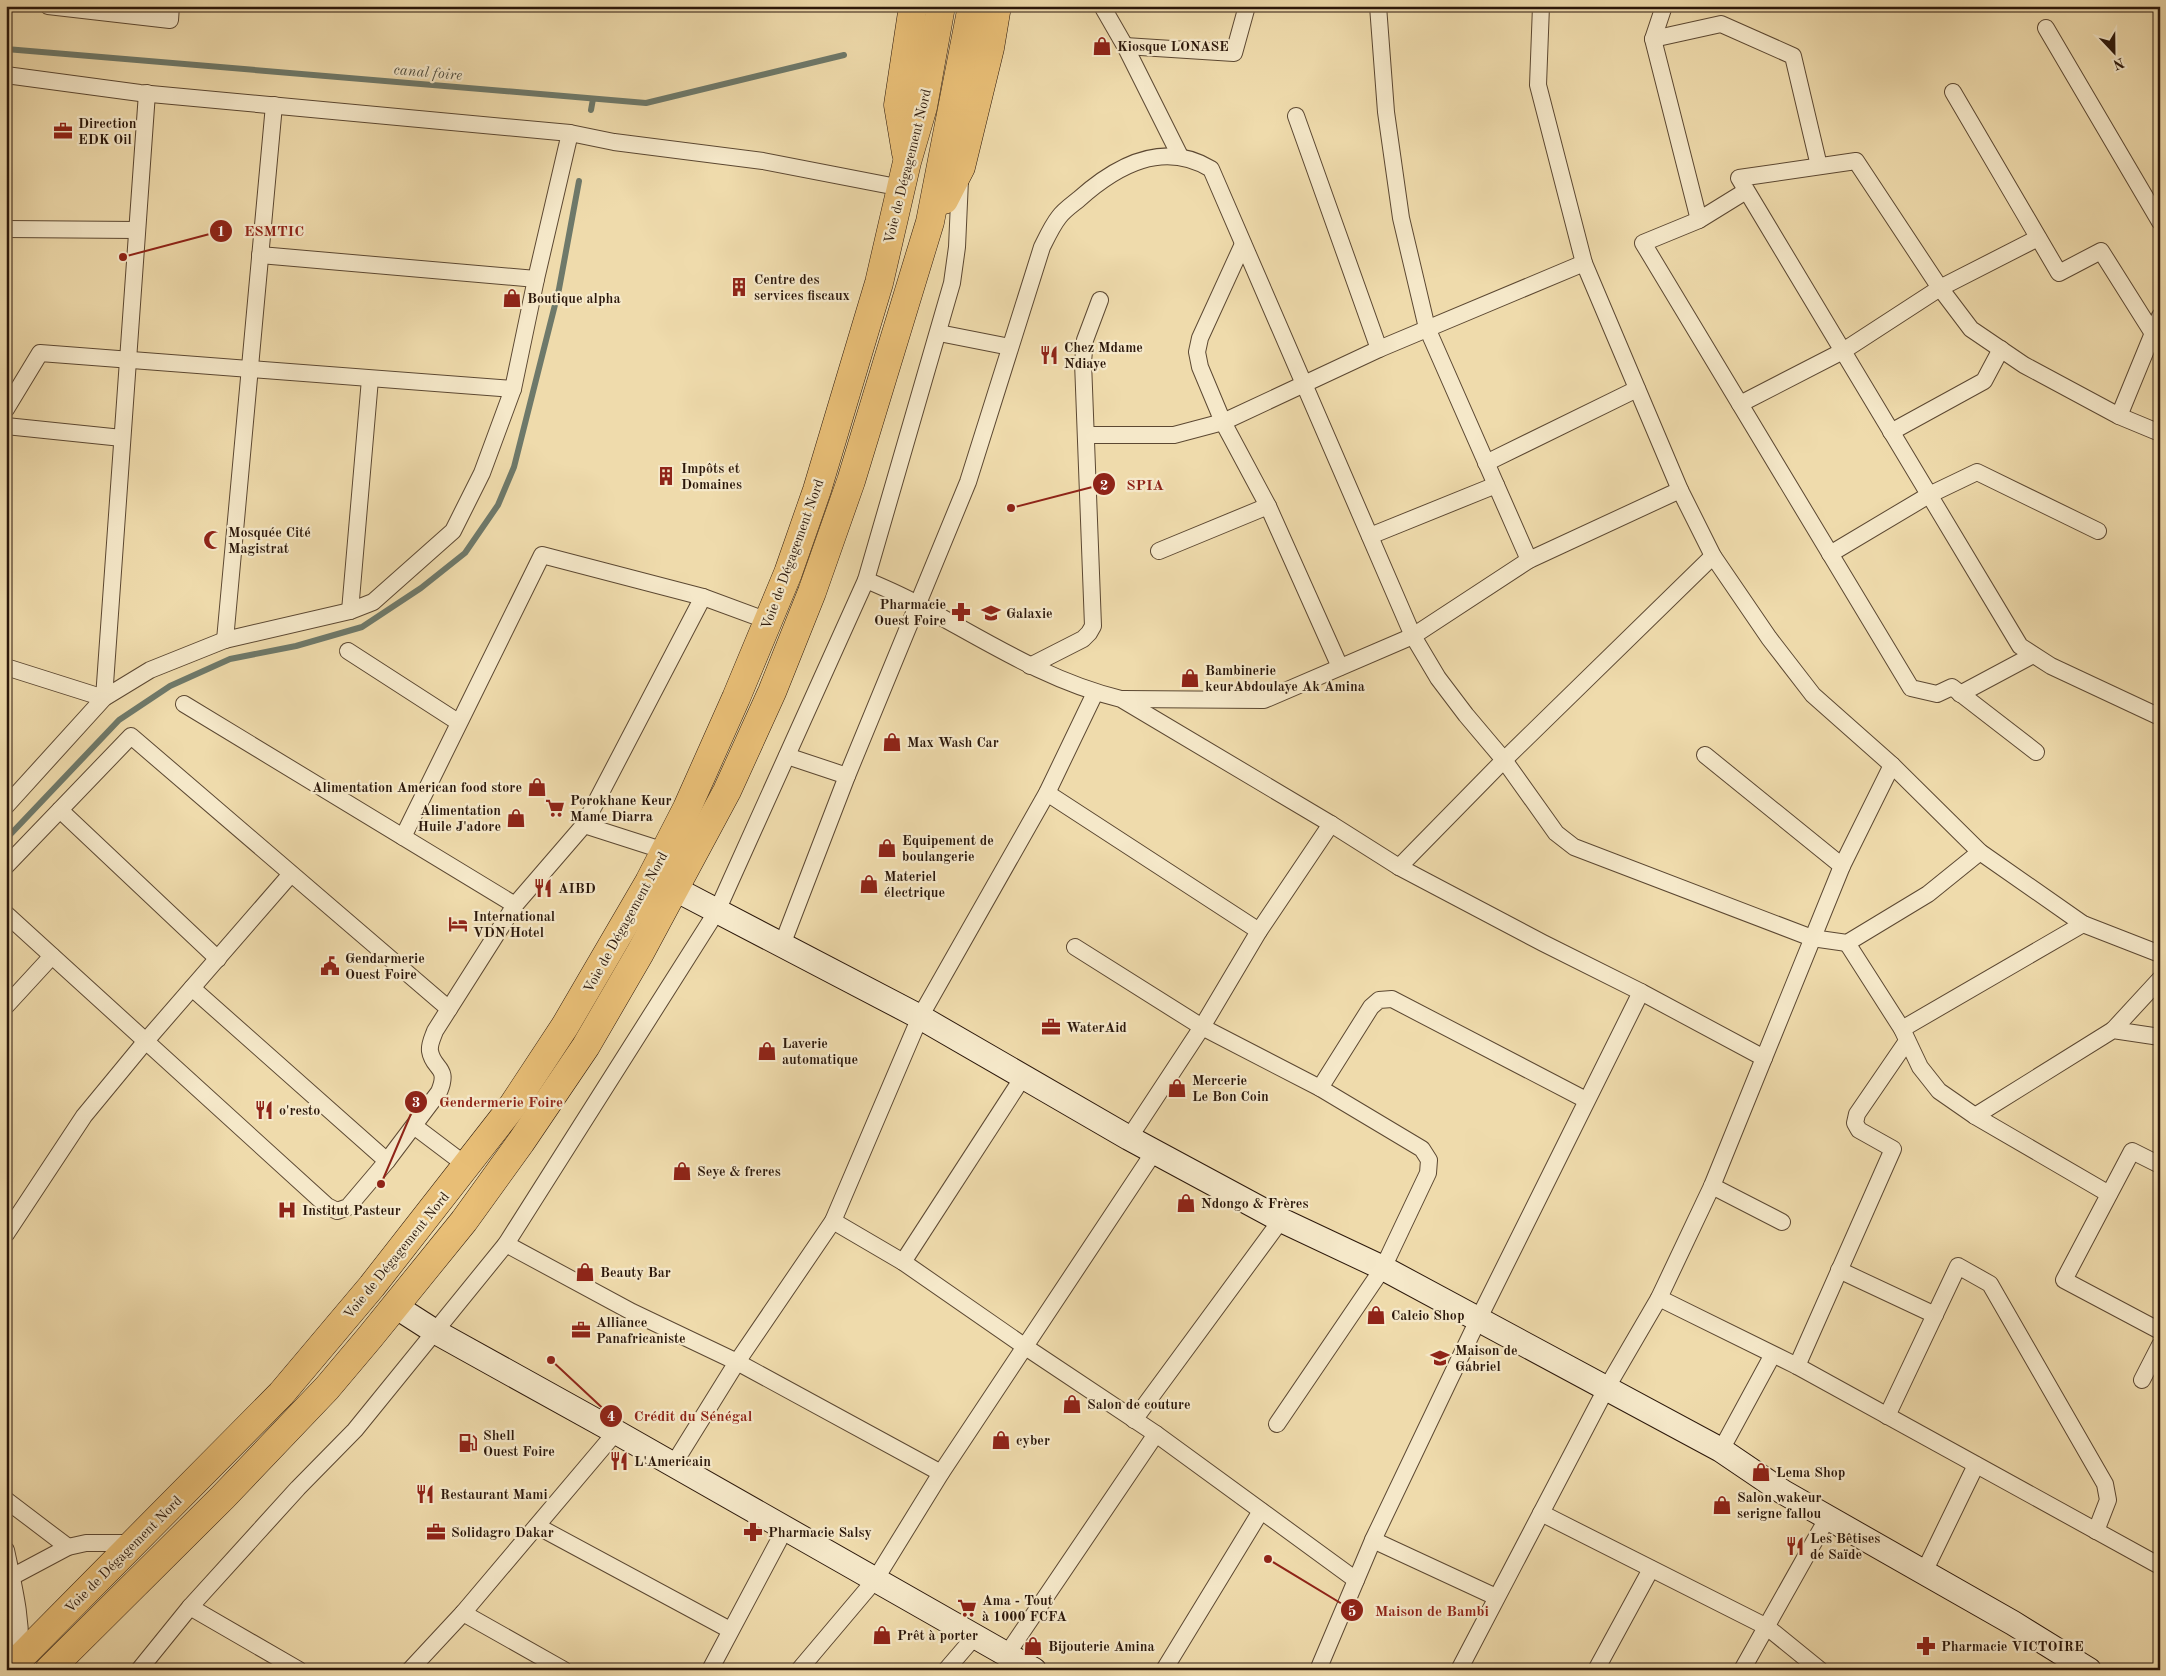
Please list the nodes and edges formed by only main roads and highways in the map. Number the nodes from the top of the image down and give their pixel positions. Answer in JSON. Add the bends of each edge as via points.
{"nodes":[{"id":1,"x":913,"y":6,"type":"edge"},
{"id":2,"x":941,"y":6,"type":"edge"},
{"id":3,"x":972,"y":6,"type":"edge"},
{"id":4,"x":997,"y":6,"type":"edge"},
{"id":5,"x":905,"y":175,"type":"junction"},
{"id":6,"x":930,"y":222,"type":"junction"},
{"id":7,"x":14,"y":1664,"type":"edge"},
{"id":8,"x":49,"y":1670,"type":"edge"}],
"edges":[{"from":1,"to":5,"type":"highway","via":[[898,105]]},
{"from":2,"to":5,"type":"highway","name":"Voie de Dégagement Nord"},
{"from":3,"to":6,"type":"highway","name":"Voie de Dégagement Nord"},
{"from":4,"to":6,"type":"highway","via":[[961,167]]},
{"from":5,"to":7,"type":"highway","name":"Voie de Dégagement Nord","via":[[879,283],[788,572],[687,808],[649,882],[565,1026],[511,1108],[467,1166],[281,1394]]},
{"from":6,"to":8,"type":"highway","name":"Voie de Dégagement Nord","via":[[851,481],[772,692],[727,791],[640,954],[586,1046],[464,1221],[327,1388]]}]}
